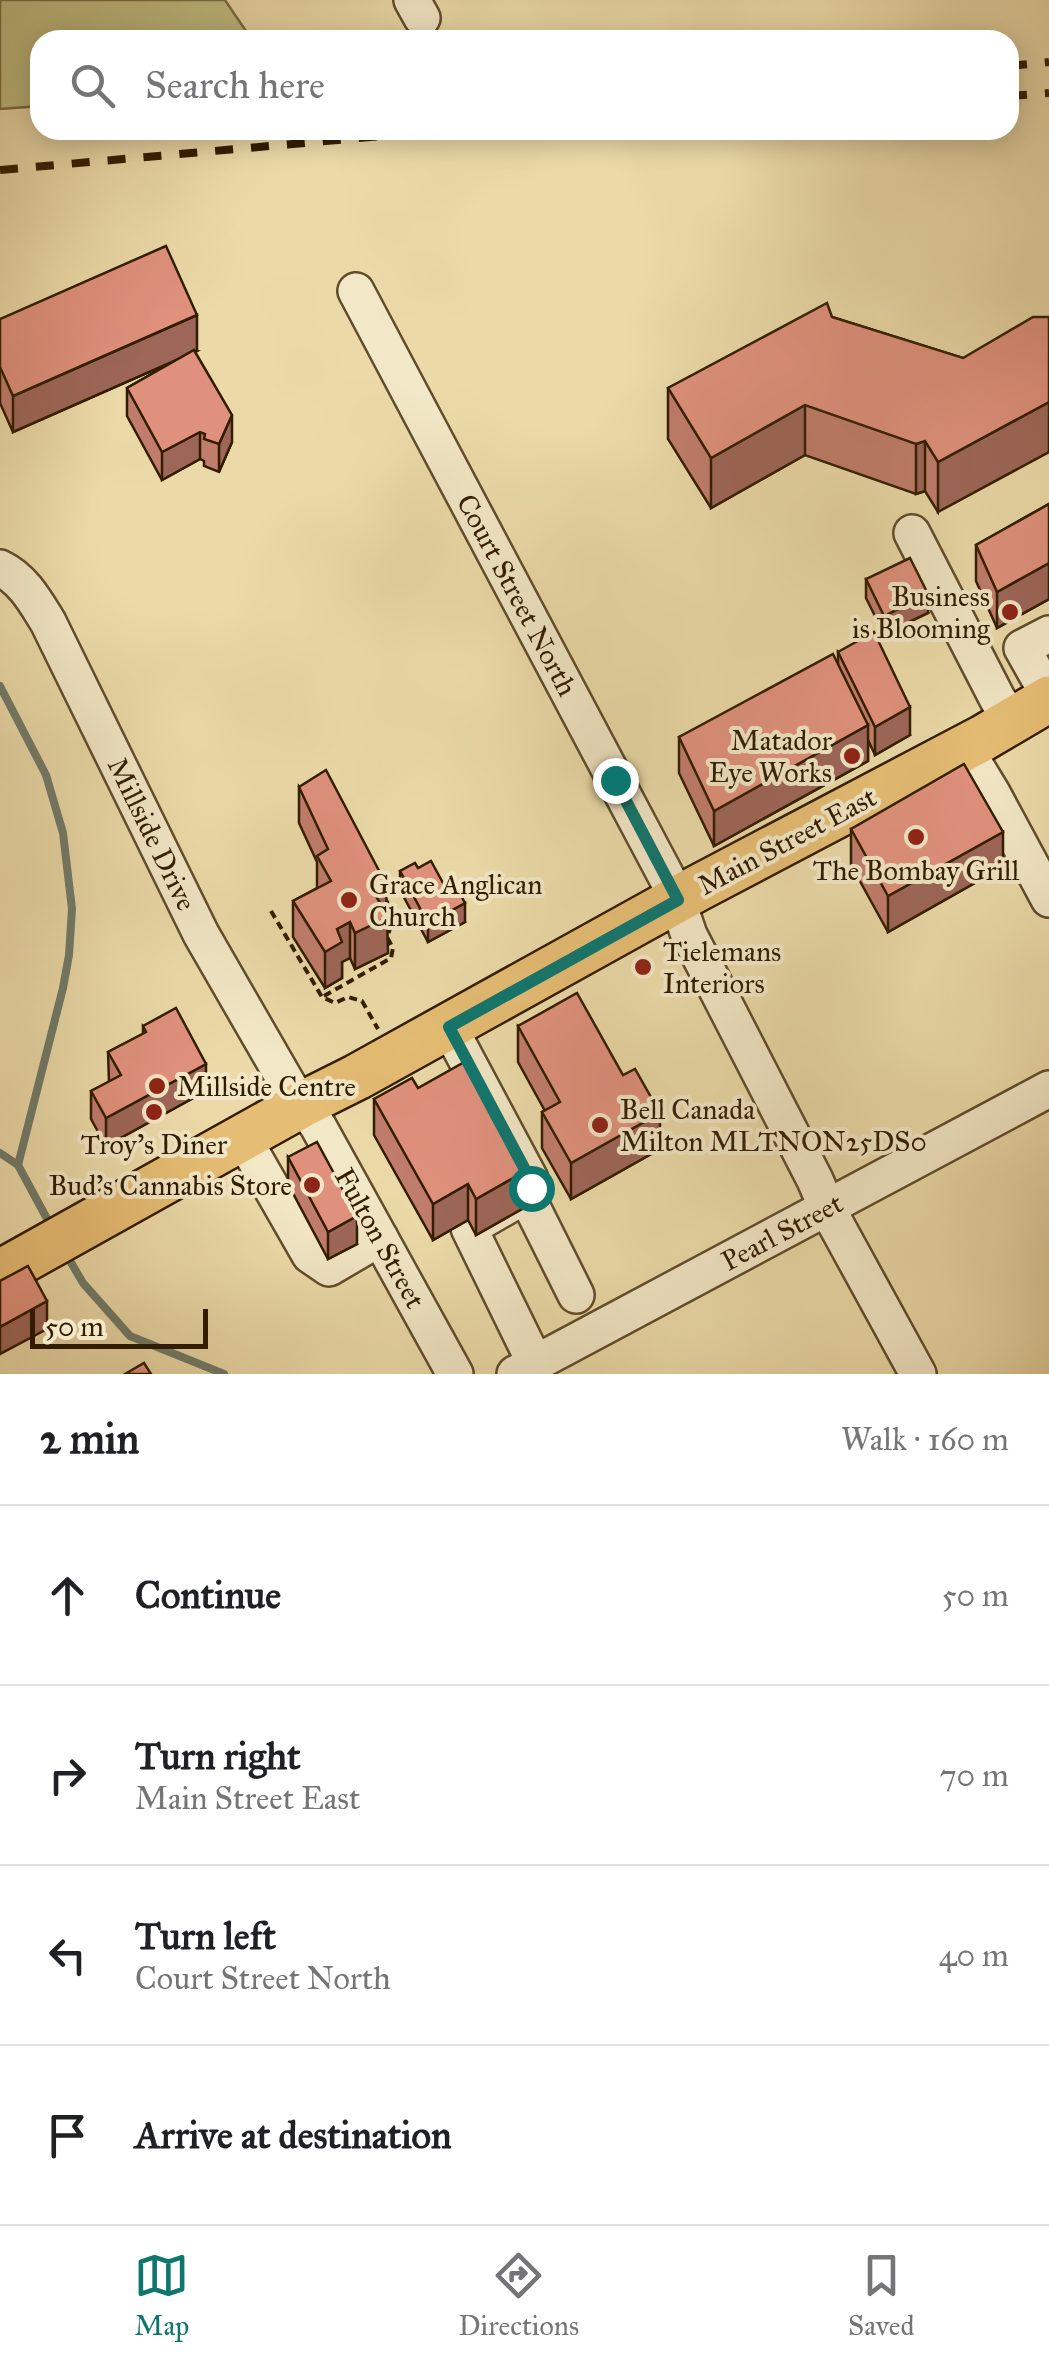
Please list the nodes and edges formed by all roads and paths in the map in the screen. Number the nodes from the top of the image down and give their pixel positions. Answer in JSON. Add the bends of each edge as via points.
{"nodes":[{"id":1,"x":356,"y":291,"type":"dead end"},
{"id":2,"x":912,"y":533,"type":"dead end"},
{"id":3,"x":0,"y":568,"type":"edge"},
{"id":4,"x":1049,"y":634,"type":"edge"},
{"id":5,"x":1038,"y":705,"type":"edge"},
{"id":6,"x":964,"y":747,"type":"junction"},
{"id":7,"x":396,"y":891,"type":"dead end"},
{"id":8,"x":1049,"y":899,"type":"edge"},
{"id":9,"x":678,"y":900,"type":"junction"},
{"id":10,"x":271,"y":911,"type":"dead end"},
{"id":11,"x":322,"y":997,"type":"junction"},
{"id":12,"x":449,"y":1027,"type":"junction"},
{"id":13,"x":381,"y":1036,"type":"dead end"},
{"id":14,"x":1049,"y":1089,"type":"edge"},
{"id":15,"x":302,"y":1105,"type":"junction"},
{"id":16,"x":244,"y":1138,"type":"junction"},
{"id":17,"x":526,"y":1196,"type":"junction"},
{"id":18,"x":827,"y":1208,"type":"junction"},
{"id":19,"x":380,"y":1238,"type":"junction"},
{"id":20,"x":14,"y":1266,"type":"edge"},
{"id":21,"x":576,"y":1295,"type":"dead end"},
{"id":22,"x":525,"y":1369,"type":"edge"},
{"id":23,"x":455,"y":1374,"type":"edge"},
{"id":24,"x":918,"y":1374,"type":"edge"}],
"edges":[{"from":1,"to":9,"type":"street","name":"Court Street North"},
{"from":2,"to":5,"type":"street","via":[[998,700]]},
{"from":3,"to":15,"type":"street","name":"Millside Drive","via":[[33,596],[48,622],[201,934]]},
{"from":4,"to":5,"type":"street","via":[[1022,648]]},
{"from":5,"to":6,"type":"main road","name":"Main Street East"},
{"from":6,"to":8,"type":"street"},
{"from":6,"to":9,"type":"main road","name":"Main Street East"},
{"from":7,"to":11,"type":"path","via":[[387,901],[392,958]]},
{"from":9,"to":12,"type":"main road","name":"Main Street East"},
{"from":9,"to":18,"type":"street","name":"Court Street North","via":[[689,935]]},
{"from":10,"to":11,"type":"path"},
{"from":11,"to":13,"type":"path","via":[[362,1001]]},
{"from":12,"to":15,"type":"main road","name":"Main Street East"},
{"from":12,"to":17,"type":"street","via":[[530,1179]]},
{"from":14,"to":18,"type":"street","name":"Pearl Street"},
{"from":15,"to":16,"type":"main road","name":"Main Street East"},
{"from":15,"to":19,"type":"street","name":"Fulton Street"},
{"from":16,"to":19,"type":"street","via":[[310,1254],[329,1268]]},
{"from":16,"to":20,"type":"main road","name":"Main Street East"},
{"from":17,"to":21,"type":"street"},
{"from":17,"to":22,"type":"street","via":[[469,1228]]},
{"from":18,"to":22,"type":"street","name":"Pearl Street"},
{"from":18,"to":24,"type":"street","name":"Court Street North"},
{"from":19,"to":23,"type":"street","name":"Fulton Street"}]}
